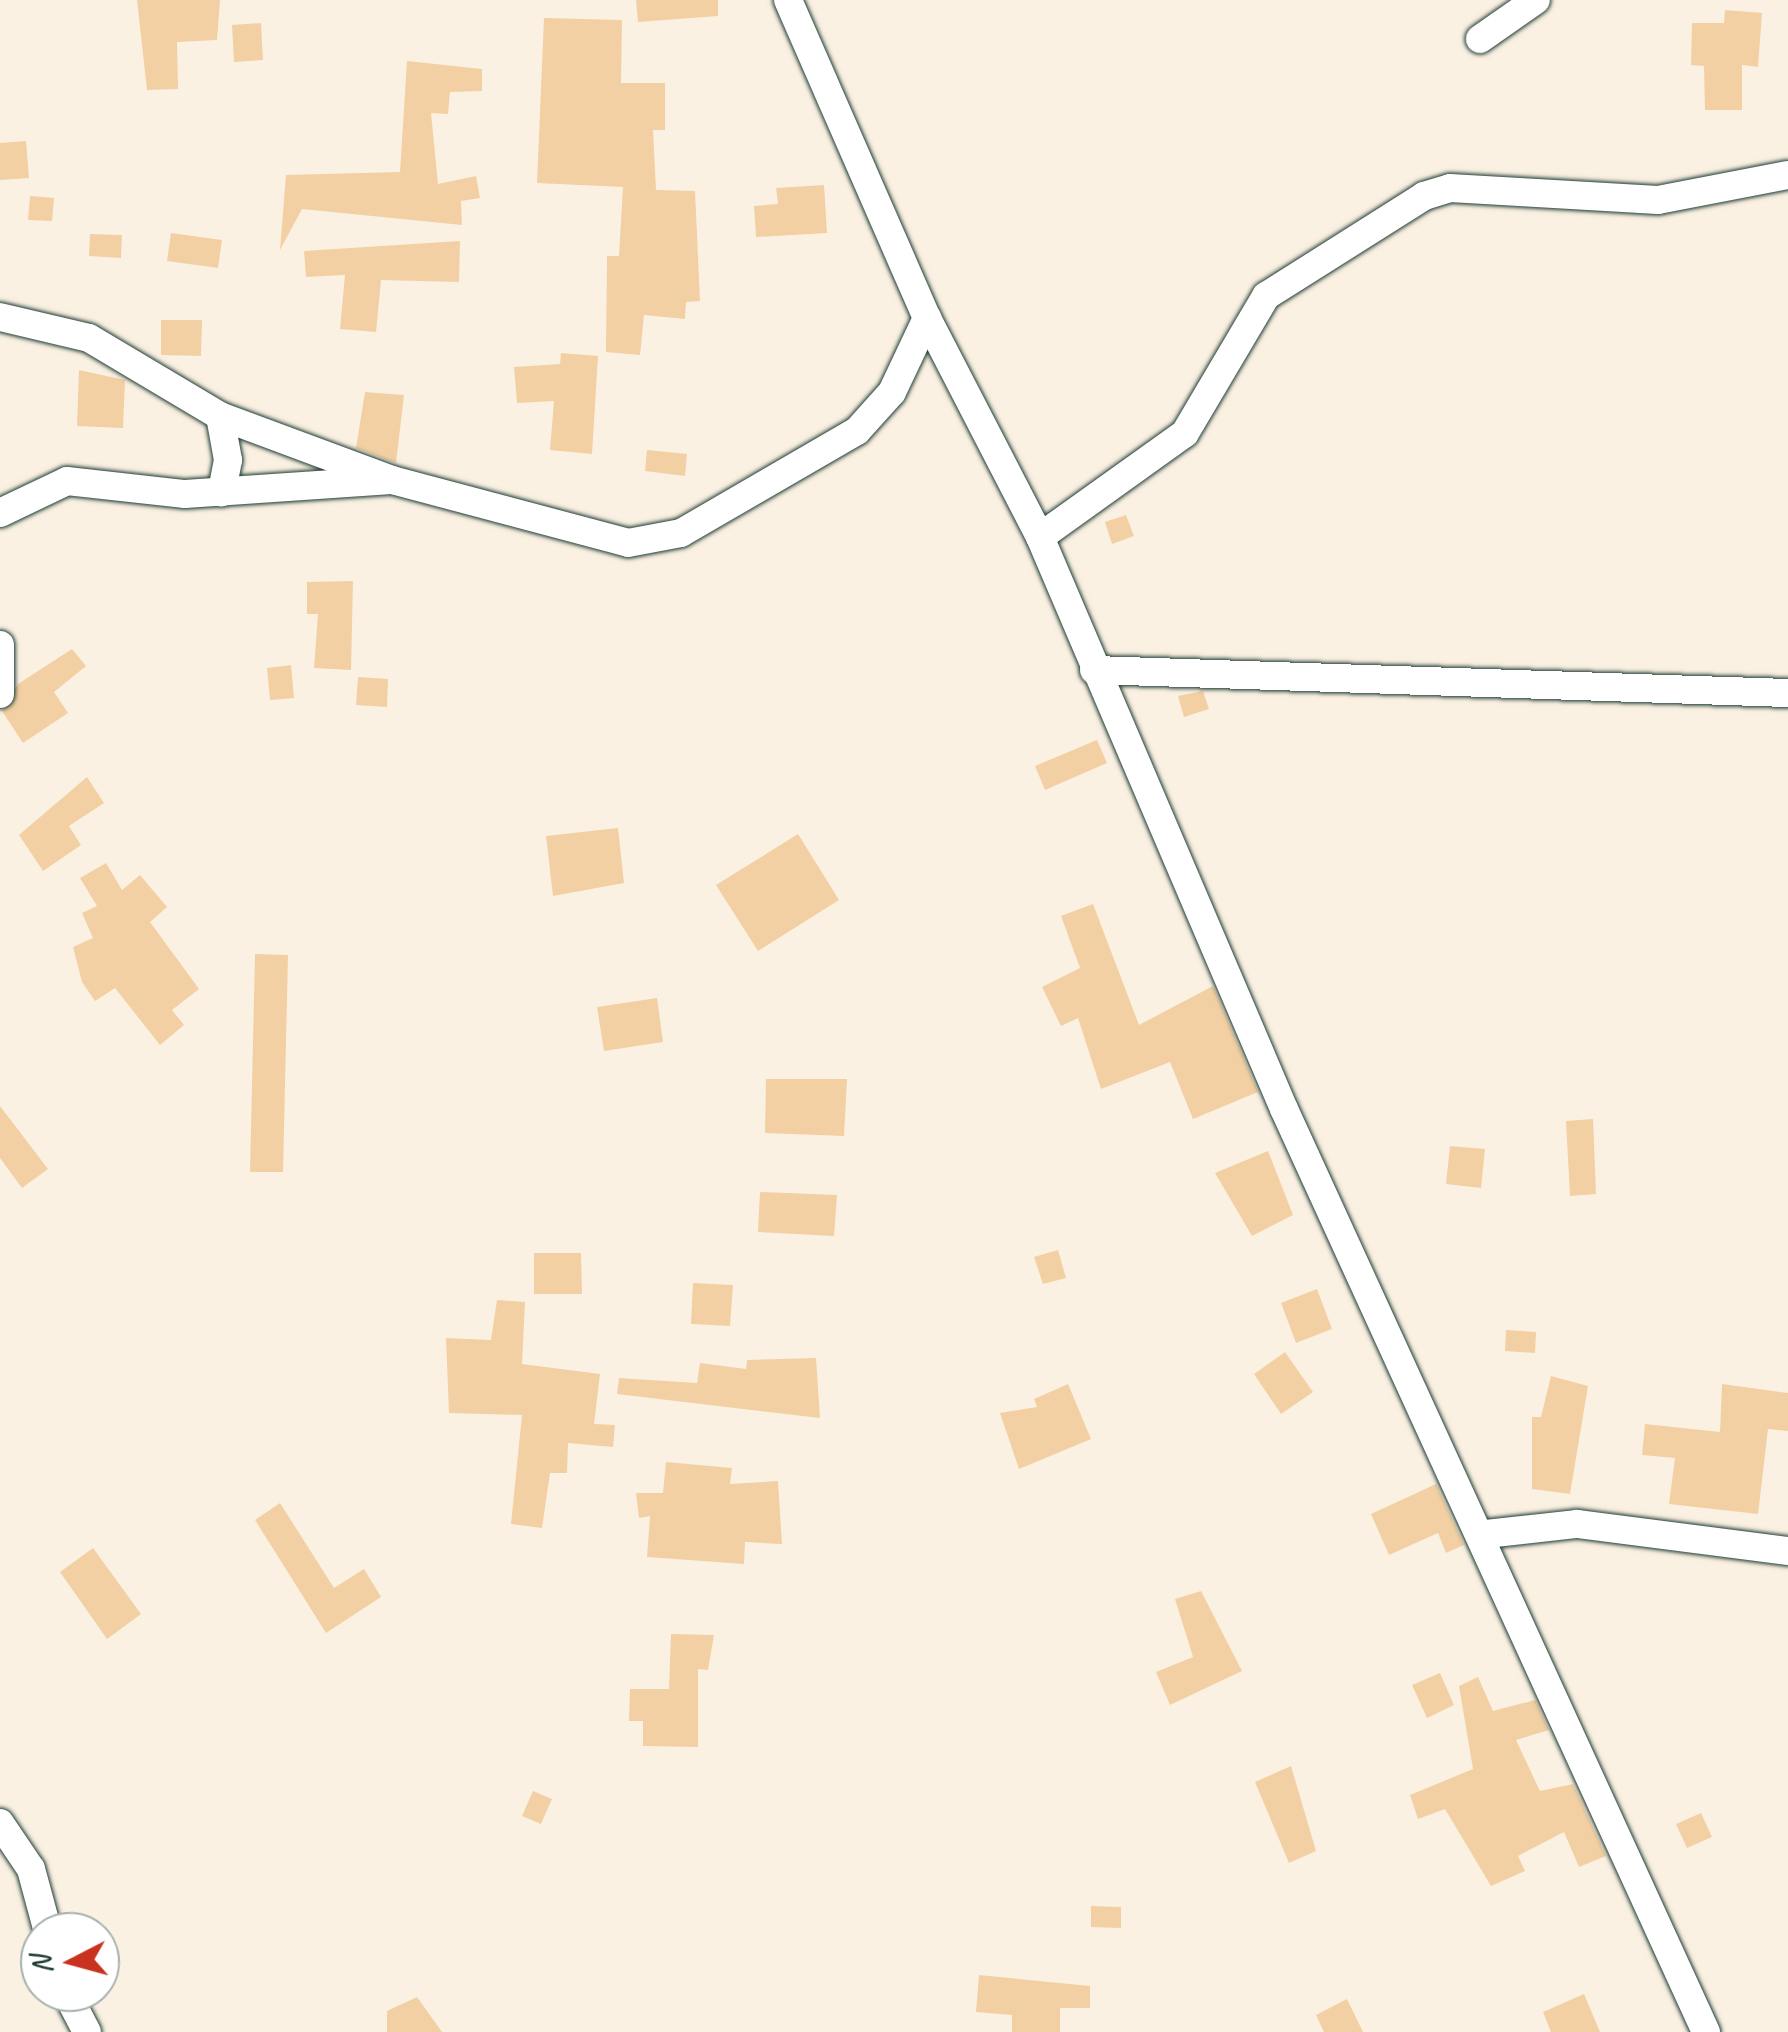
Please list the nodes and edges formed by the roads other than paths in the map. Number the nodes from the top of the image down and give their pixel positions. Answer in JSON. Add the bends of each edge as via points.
{"nodes":[{"id":1,"x":788,"y":0,"type":"edge"},
{"id":2,"x":1536,"y":0,"type":"edge"},
{"id":3,"x":1480,"y":39,"type":"dead end"},
{"id":4,"x":1788,"y":174,"type":"edge"},
{"id":5,"x":0,"y":317,"type":"edge"},
{"id":6,"x":927,"y":318,"type":"junction"},
{"id":7,"x":220,"y":416,"type":"junction"},
{"id":8,"x":392,"y":480,"type":"junction"},
{"id":9,"x":222,"y":492,"type":"junction"},
{"id":10,"x":0,"y":513,"type":"edge"},
{"id":11,"x":1040,"y":537,"type":"junction"},
{"id":12,"x":0,"y":644,"type":"edge"},
{"id":13,"x":1094,"y":670,"type":"junction"},
{"id":14,"x":1788,"y":693,"type":"edge"},
{"id":15,"x":0,"y":694,"type":"edge"},
{"id":16,"x":1486,"y":1534,"type":"junction"},
{"id":17,"x":1788,"y":1551,"type":"edge"},
{"id":18,"x":0,"y":1822,"type":"edge"},
{"id":19,"x":43,"y":1912,"type":"edge"},
{"id":20,"x":1706,"y":2032,"type":"edge"}],
"edges":[{"from":1,"to":6,"type":"street"},
{"from":2,"to":3,"type":"street"},
{"from":4,"to":11,"type":"street","via":[[1658,200],[1450,188],[1424,196],[1266,296],[1184,433]]},
{"from":5,"to":7,"type":"street","via":[[88,338]]},
{"from":6,"to":8,"type":"street","via":[[892,392],[857,431],[681,533],[618,542]]},
{"from":6,"to":11,"type":"street"},
{"from":7,"to":8,"type":"street"},
{"from":7,"to":9,"type":"street","via":[[228,460]]},
{"from":8,"to":9,"type":"street"},
{"from":9,"to":10,"type":"street","via":[[66,481]]},
{"from":11,"to":13,"type":"street"},
{"from":12,"to":15,"type":"street"},
{"from":13,"to":14,"type":"street"},
{"from":13,"to":16,"type":"street","via":[[1366,1290]]},
{"from":16,"to":17,"type":"street","via":[[1577,1524]]},
{"from":16,"to":20,"type":"street"},
{"from":18,"to":19,"type":"street","via":[[31,1869]]}]}
